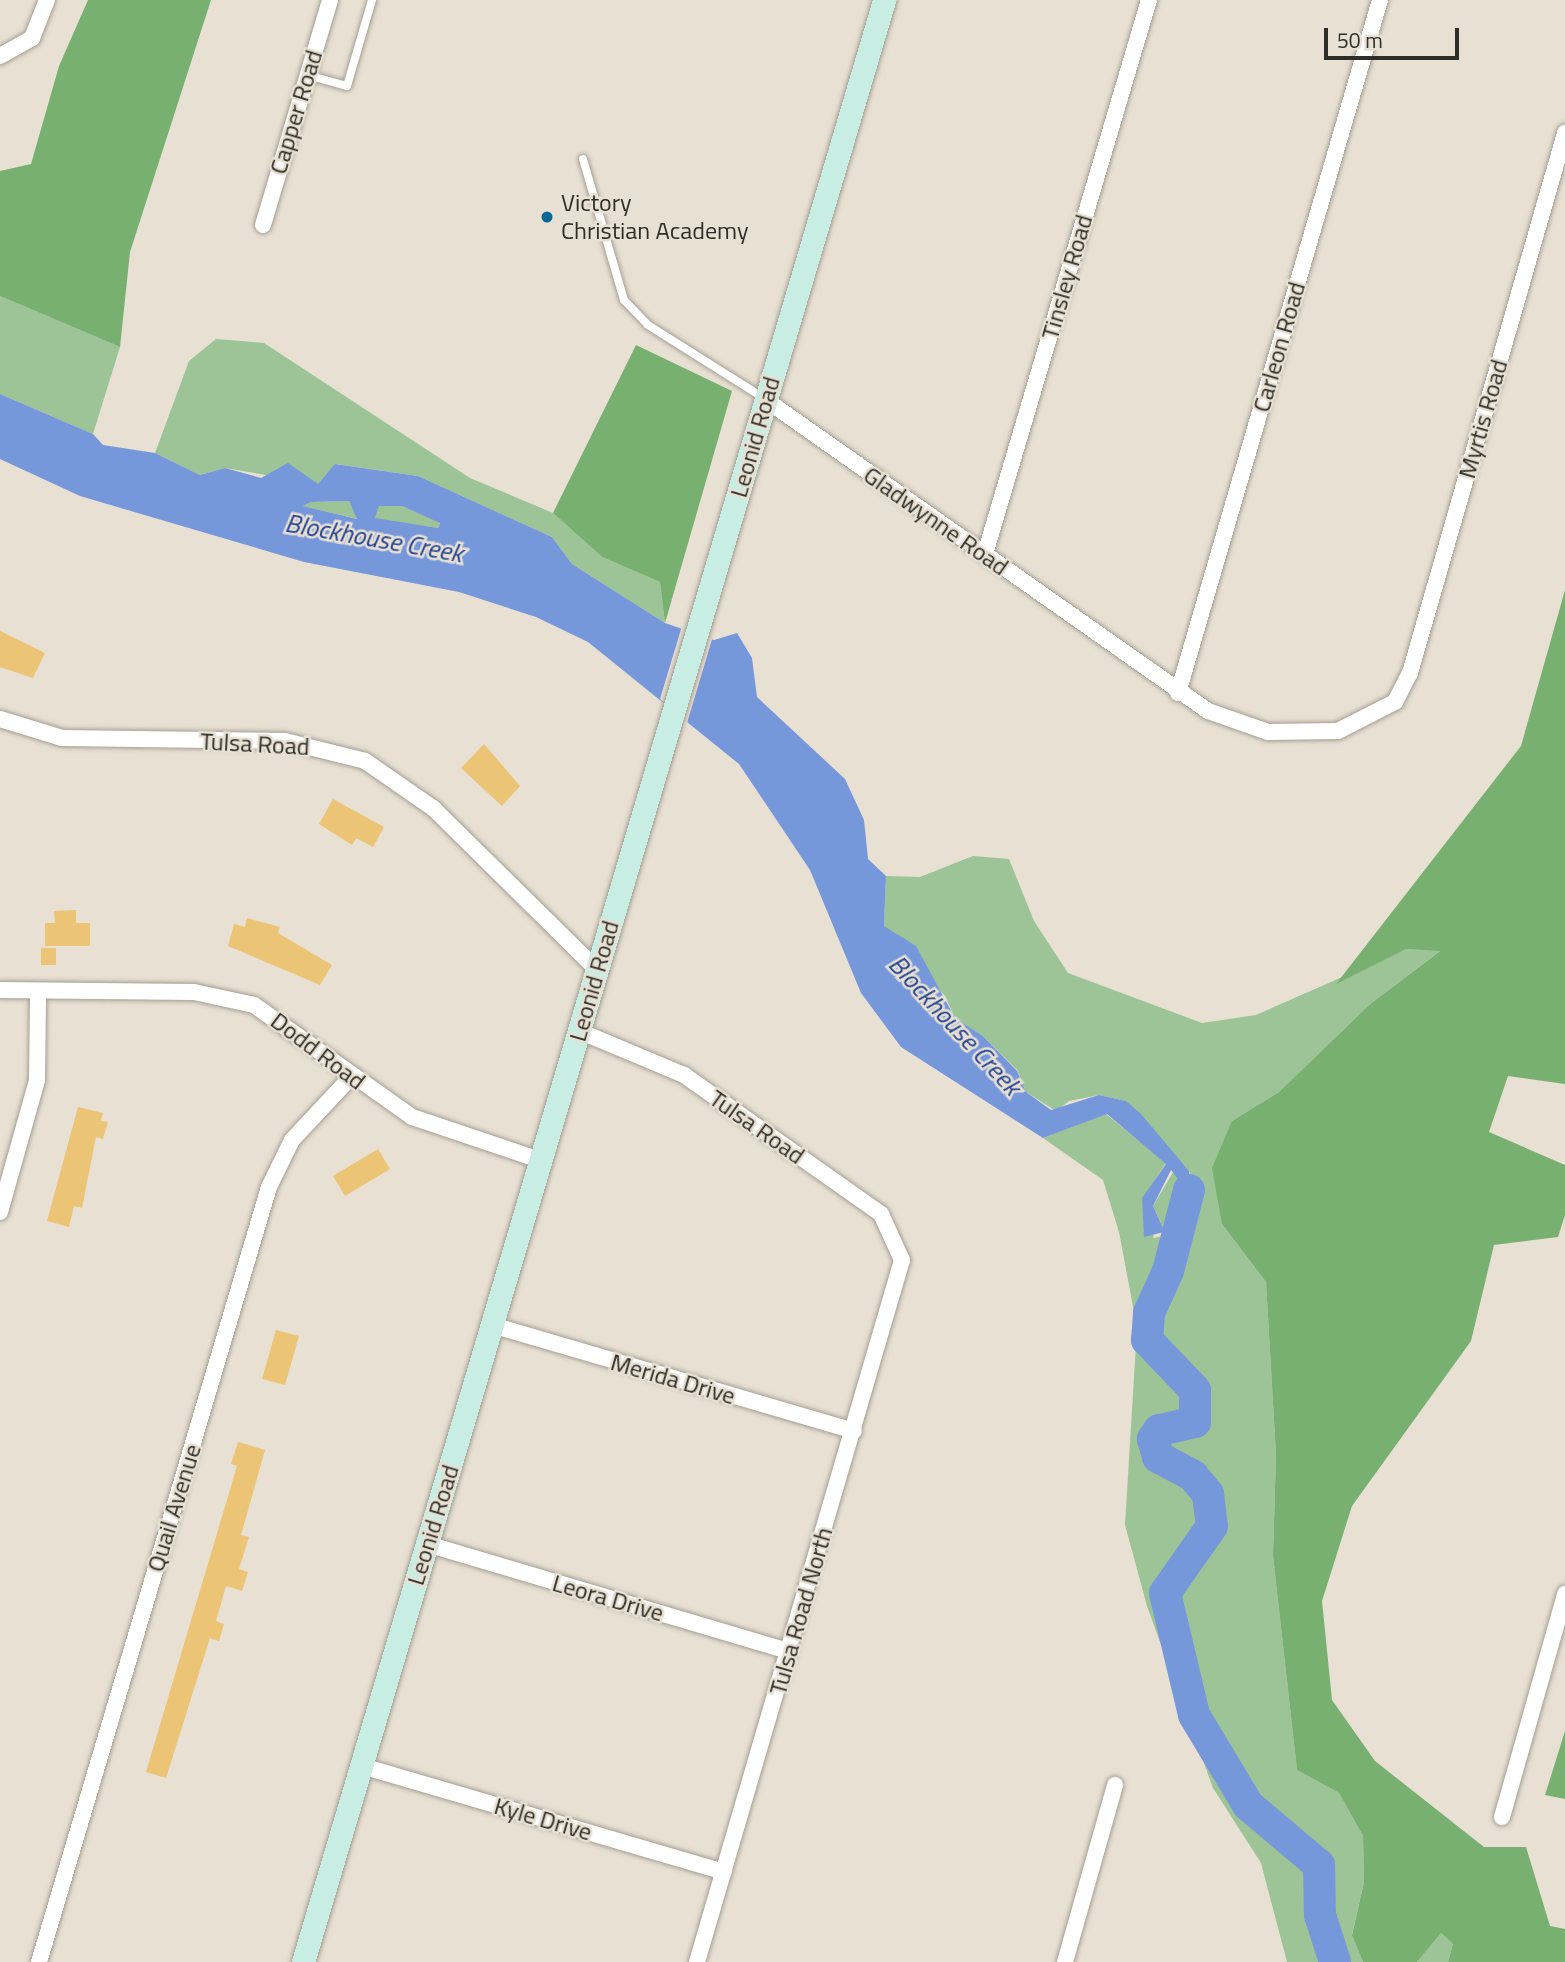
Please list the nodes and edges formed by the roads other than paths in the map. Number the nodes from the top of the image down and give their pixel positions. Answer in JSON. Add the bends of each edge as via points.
{"nodes":[{"id":1,"x":47,"y":0,"type":"edge"},
{"id":2,"x":330,"y":0,"type":"edge"},
{"id":3,"x":372,"y":0,"type":"edge"},
{"id":4,"x":884,"y":0,"type":"edge"},
{"id":5,"x":1149,"y":0,"type":"edge"},
{"id":6,"x":1380,"y":0,"type":"edge"},
{"id":7,"x":0,"y":56,"type":"edge"},
{"id":8,"x":307,"y":75,"type":"junction"},
{"id":9,"x":1565,"y":133,"type":"edge"},
{"id":10,"x":583,"y":159,"type":"dead end"},
{"id":11,"x":263,"y":225,"type":"dead end"},
{"id":12,"x":766,"y":400,"type":"junction"},
{"id":13,"x":985,"y":554,"type":"junction"},
{"id":14,"x":1178,"y":693,"type":"junction"},
{"id":15,"x":1395,"y":702,"type":"joint"},
{"id":16,"x":0,"y":719,"type":"edge"},
{"id":17,"x":597,"y":970,"type":"junction"},
{"id":18,"x":0,"y":990,"type":"edge"},
{"id":19,"x":38,"y":993,"type":"junction"},
{"id":20,"x":579,"y":1031,"type":"junction"},
{"id":21,"x":351,"y":1077,"type":"junction"},
{"id":22,"x":541,"y":1160,"type":"junction"},
{"id":23,"x":0,"y":1212,"type":"edge"},
{"id":24,"x":902,"y":1260,"type":"joint"},
{"id":25,"x":492,"y":1325,"type":"junction"},
{"id":26,"x":854,"y":1431,"type":"junction"},
{"id":27,"x":427,"y":1544,"type":"junction"},
{"id":28,"x":1565,"y":1594,"type":"edge"},
{"id":29,"x":789,"y":1651,"type":"junction"},
{"id":30,"x":362,"y":1766,"type":"junction"},
{"id":31,"x":1115,"y":1785,"type":"dead end"},
{"id":32,"x":1502,"y":1817,"type":"dead end"},
{"id":33,"x":724,"y":1872,"type":"junction"},
{"id":34,"x":39,"y":1962,"type":"edge"},
{"id":35,"x":303,"y":1962,"type":"edge"},
{"id":36,"x":697,"y":1962,"type":"edge"},
{"id":37,"x":1065,"y":1962,"type":"edge"}],
"edges":[{"from":1,"to":7,"type":"street","via":[[32,38]]},
{"from":2,"to":8,"type":"street","name":"Capper Road"},
{"from":3,"to":8,"type":"lane","via":[[347,86]]},
{"from":4,"to":12,"type":"street","name":"Leonid Road"},
{"from":5,"to":13,"type":"street","name":"Tinsley Road"},
{"from":6,"to":14,"type":"street","name":"Carleon Road"},
{"from":8,"to":11,"type":"street","name":"Capper Road"},
{"from":9,"to":15,"type":"street","name":"Myrtis Road","via":[[1410,673]]},
{"from":10,"to":12,"type":"lane","name":"Gladwynne Road","via":[[624,300],[648,325]]},
{"from":12,"to":13,"type":"street","name":"Gladwynne Road"},
{"from":12,"to":17,"type":"street","name":"Leonid Road"},
{"from":13,"to":14,"type":"street","name":"Gladwynne Road"},
{"from":14,"to":15,"type":"street","name":"Gladwynne Road","via":[[1242,725],[1295,734],[1338,731]]},
{"from":16,"to":17,"type":"street","name":"Tulsa Road","via":[[94,742],[285,741],[365,761],[433,808]]},
{"from":17,"to":20,"type":"street","name":"Leonid Road"},
{"from":18,"to":19,"type":"street","name":"Dodd Road"},
{"from":19,"to":21,"type":"street","name":"Dodd Road","via":[[224,996],[284,1022]]},
{"from":19,"to":23,"type":"street","via":[[37,1080]]},
{"from":20,"to":22,"type":"street","name":"Leonid Road"},
{"from":20,"to":24,"type":"street","name":"Tulsa Road","via":[[684,1075],[881,1214]]},
{"from":21,"to":22,"type":"street","name":"Dodd Road","via":[[434,1127]]},
{"from":21,"to":34,"type":"street","name":"Quail Avenue","via":[[292,1140],[269,1187]]},
{"from":22,"to":25,"type":"street","name":"Leonid Road"},
{"from":24,"to":26,"type":"street","name":"Tulsa Road North"},
{"from":25,"to":26,"type":"street","name":"Merida Drive"},
{"from":25,"to":27,"type":"street","name":"Leonid Road"},
{"from":26,"to":29,"type":"street","name":"Tulsa Road North"},
{"from":27,"to":29,"type":"street","name":"Leora Drive"},
{"from":27,"to":30,"type":"street","name":"Leonid Road"},
{"from":28,"to":32,"type":"street"},
{"from":29,"to":33,"type":"street","name":"Tulsa Road North"},
{"from":30,"to":33,"type":"street","name":"Kyle Drive"},
{"from":30,"to":35,"type":"street","name":"Leonid Road"},
{"from":31,"to":37,"type":"street"},
{"from":33,"to":36,"type":"street","name":"Tulsa Road North"}]}
